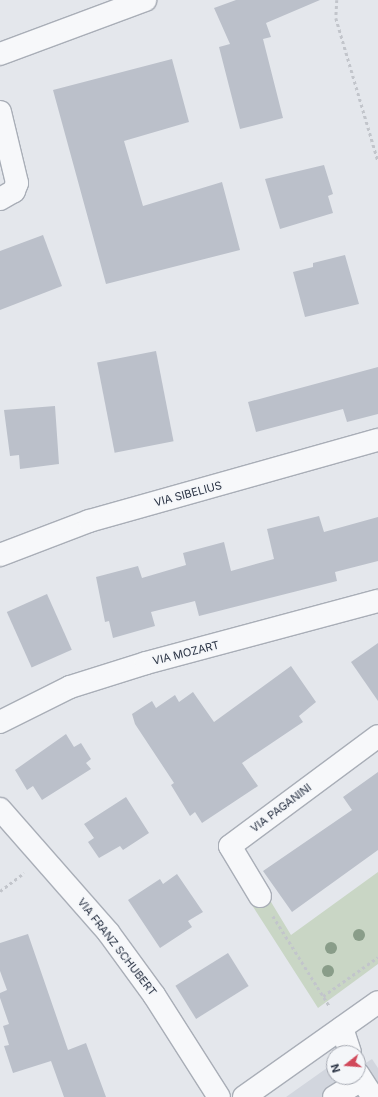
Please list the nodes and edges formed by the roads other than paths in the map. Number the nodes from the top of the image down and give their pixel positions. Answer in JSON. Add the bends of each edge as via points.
{"nodes":[{"id":1,"x":145,"y":0,"type":"edge"},
{"id":2,"x":0,"y":54,"type":"edge"},
{"id":3,"x":0,"y":112,"type":"edge"},
{"id":4,"x":0,"y":199,"type":"edge"},
{"id":5,"x":378,"y":440,"type":"edge"},
{"id":6,"x":0,"y":555,"type":"edge"},
{"id":7,"x":378,"y":601,"type":"edge"},
{"id":8,"x":0,"y":722,"type":"edge"},
{"id":9,"x":378,"y":736,"type":"edge"},
{"id":10,"x":0,"y":808,"type":"edge"},
{"id":11,"x":260,"y":896,"type":"road end"},
{"id":12,"x":378,"y":1002,"type":"edge"},
{"id":13,"x":342,"y":1028,"type":"junction"},
{"id":14,"x":347,"y":1045,"type":"edge"},
{"id":15,"x":362,"y":1085,"type":"edge"},
{"id":16,"x":219,"y":1097,"type":"edge"},
{"id":17,"x":244,"y":1097,"type":"edge"},
{"id":18,"x":334,"y":1097,"type":"edge"}],
"edges":[{"from":1,"to":2,"type":"street"},
{"from":3,"to":4,"type":"street","via":[[17,183],[14,191]]},
{"from":5,"to":6,"type":"street","name":"VIA SIBELIUS","via":[[89,520]]},
{"from":7,"to":8,"type":"street","name":"VIA MOZART","via":[[146,663],[70,687]]},
{"from":9,"to":11,"type":"street","name":"VIA PAGANINI","via":[[230,846]]},
{"from":10,"to":16,"type":"street","name":"VIA FRANZ SCHUBERT","via":[[108,932],[154,995]]},
{"from":12,"to":13,"type":"street"},
{"from":13,"to":14,"type":"street"},
{"from":13,"to":17,"type":"street"},
{"from":15,"to":18,"type":"street"}]}
